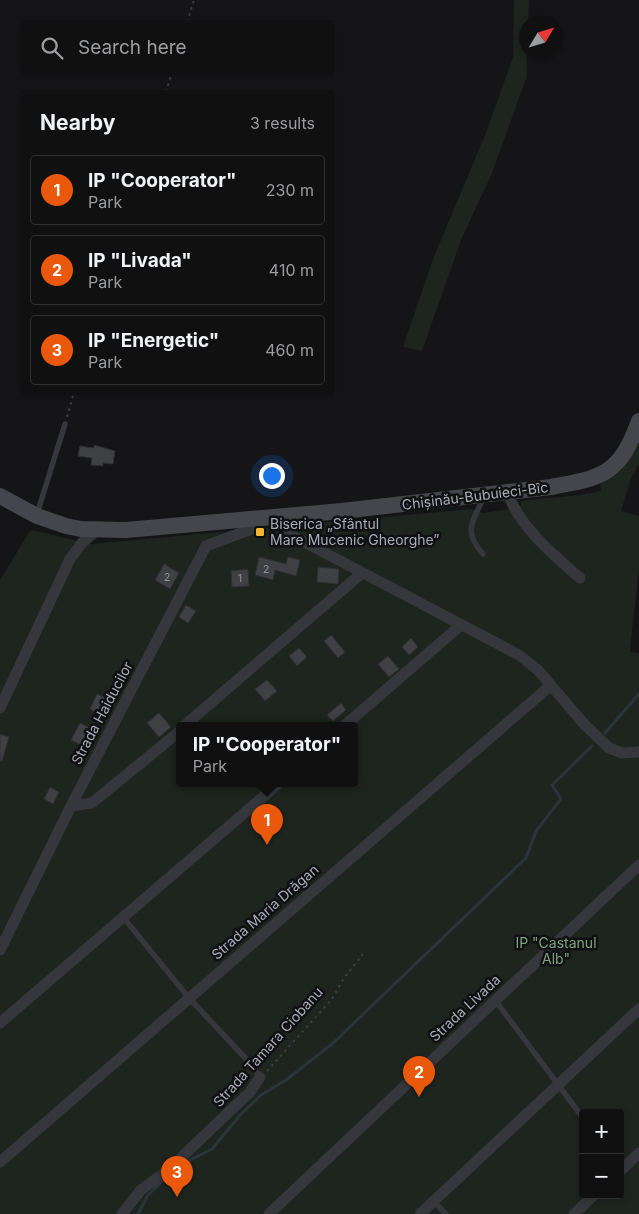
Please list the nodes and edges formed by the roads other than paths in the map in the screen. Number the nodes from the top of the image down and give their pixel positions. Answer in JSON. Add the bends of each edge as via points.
{"nodes":[{"id":1,"x":639,"y":421,"type":"edge"},
{"id":2,"x":65,"y":424,"type":"road end"},
{"id":3,"x":507,"y":492,"type":"junction"},
{"id":4,"x":485,"y":494,"type":"junction"},
{"id":5,"x":0,"y":496,"type":"edge"},
{"id":6,"x":37,"y":516,"type":"junction"},
{"id":7,"x":280,"y":517,"type":"junction"},
{"id":8,"x":260,"y":520,"type":"junction"},
{"id":9,"x":97,"y":530,"type":"junction"},
{"id":10,"x":483,"y":554,"type":"dead end"},
{"id":11,"x":362,"y":573,"type":"junction"},
{"id":12,"x":580,"y":578,"type":"dead end"},
{"id":13,"x":461,"y":625,"type":"junction"},
{"id":14,"x":550,"y":686,"type":"junction"},
{"id":15,"x":0,"y":708,"type":"edge"},
{"id":16,"x":189,"y":722,"type":"edge"},
{"id":17,"x":349,"y":722,"type":"edge"},
{"id":18,"x":176,"y":733,"type":"edge"},
{"id":19,"x":639,"y":752,"type":"edge"},
{"id":20,"x":275,"y":787,"type":"edge"},
{"id":21,"x":71,"y":806,"type":"junction"},
{"id":22,"x":639,"y":865,"type":"edge"},
{"id":23,"x":123,"y":917,"type":"junction"},
{"id":24,"x":0,"y":950,"type":"edge"},
{"id":25,"x":189,"y":998,"type":"junction"},
{"id":26,"x":495,"y":1000,"type":"junction"},
{"id":27,"x":639,"y":1009,"type":"edge"},
{"id":28,"x":0,"y":1023,"type":"edge"},
{"id":29,"x":260,"y":1078,"type":"joint"},
{"id":30,"x":559,"y":1085,"type":"junction"},
{"id":31,"x":579,"y":1112,"type":"edge"},
{"id":32,"x":639,"y":1153,"type":"edge"},
{"id":33,"x":0,"y":1162,"type":"edge"},
{"id":34,"x":624,"y":1167,"type":"edge"},
{"id":35,"x":590,"y":1199,"type":"edge"},
{"id":36,"x":434,"y":1202,"type":"junction"},
{"id":37,"x":122,"y":1214,"type":"edge"},
{"id":38,"x":269,"y":1214,"type":"edge"},
{"id":39,"x":420,"y":1214,"type":"edge"},
{"id":40,"x":446,"y":1214,"type":"edge"},
{"id":41,"x":574,"y":1214,"type":"edge"}],
"edges":[{"from":1,"to":3,"type":"street","name":"Chișinău-Bubuieci-Bîc","via":[[625,454],[598,476],[551,487]]},
{"from":2,"to":6,"type":"lane"},
{"from":3,"to":4,"type":"street","name":"Chișinău-Bubuieci-Bîc"},
{"from":3,"to":12,"type":"street","via":[[517,515]]},
{"from":4,"to":7,"type":"street","name":"Chișinău-Bubuieci-Bîc"},
{"from":4,"to":10,"type":"lane","via":[[470,534],[472,542]]},
{"from":5,"to":6,"type":"street","name":"Chișinău-Bubuieci-Bîc"},
{"from":6,"to":9,"type":"street","name":"Chișinău-Bubuieci-Bîc","via":[[66,526]]},
{"from":7,"to":8,"type":"street","name":"Chișinău-Bubuieci-Bîc"},
{"from":7,"to":11,"type":"street","via":[[291,536]]},
{"from":8,"to":9,"type":"street","name":"Chișinău-Bubuieci-Bîc"},
{"from":8,"to":21,"type":"street","name":"Strada Haiducilor","via":[[254,528],[206,546]]},
{"from":9,"to":15,"type":"street","via":[[70,559]]},
{"from":11,"to":13,"type":"street"},
{"from":11,"to":16,"type":"street"},
{"from":13,"to":14,"type":"street","via":[[519,655],[538,670]]},
{"from":13,"to":17,"type":"street"},
{"from":14,"to":19,"type":"street","via":[[596,738],[609,748],[622,753]]},
{"from":14,"to":25,"type":"street","name":"Strada Maria Drăgan"},
{"from":18,"to":21,"type":"street","via":[[92,803]]},
{"from":20,"to":23,"type":"street"},
{"from":21,"to":24,"type":"street","name":"Strada Haiducilor"},
{"from":22,"to":26,"type":"street","name":"Strada Livada"},
{"from":23,"to":25,"type":"lane"},
{"from":23,"to":28,"type":"street"},
{"from":25,"to":29,"type":"lane"},
{"from":25,"to":33,"type":"street","name":"Strada Maria Drăgan"},
{"from":26,"to":30,"type":"lane"},
{"from":26,"to":38,"type":"street","name":"Strada Livada"},
{"from":27,"to":30,"type":"street"},
{"from":29,"to":37,"type":"street","name":"Strada Tamara Ciobanu","via":[[250,1092],[167,1171],[141,1190]]},
{"from":30,"to":31,"type":"lane"},
{"from":30,"to":36,"type":"street"},
{"from":32,"to":34,"type":"street"},
{"from":35,"to":41,"type":"street"},
{"from":36,"to":39,"type":"street"},
{"from":36,"to":40,"type":"lane"}]}
